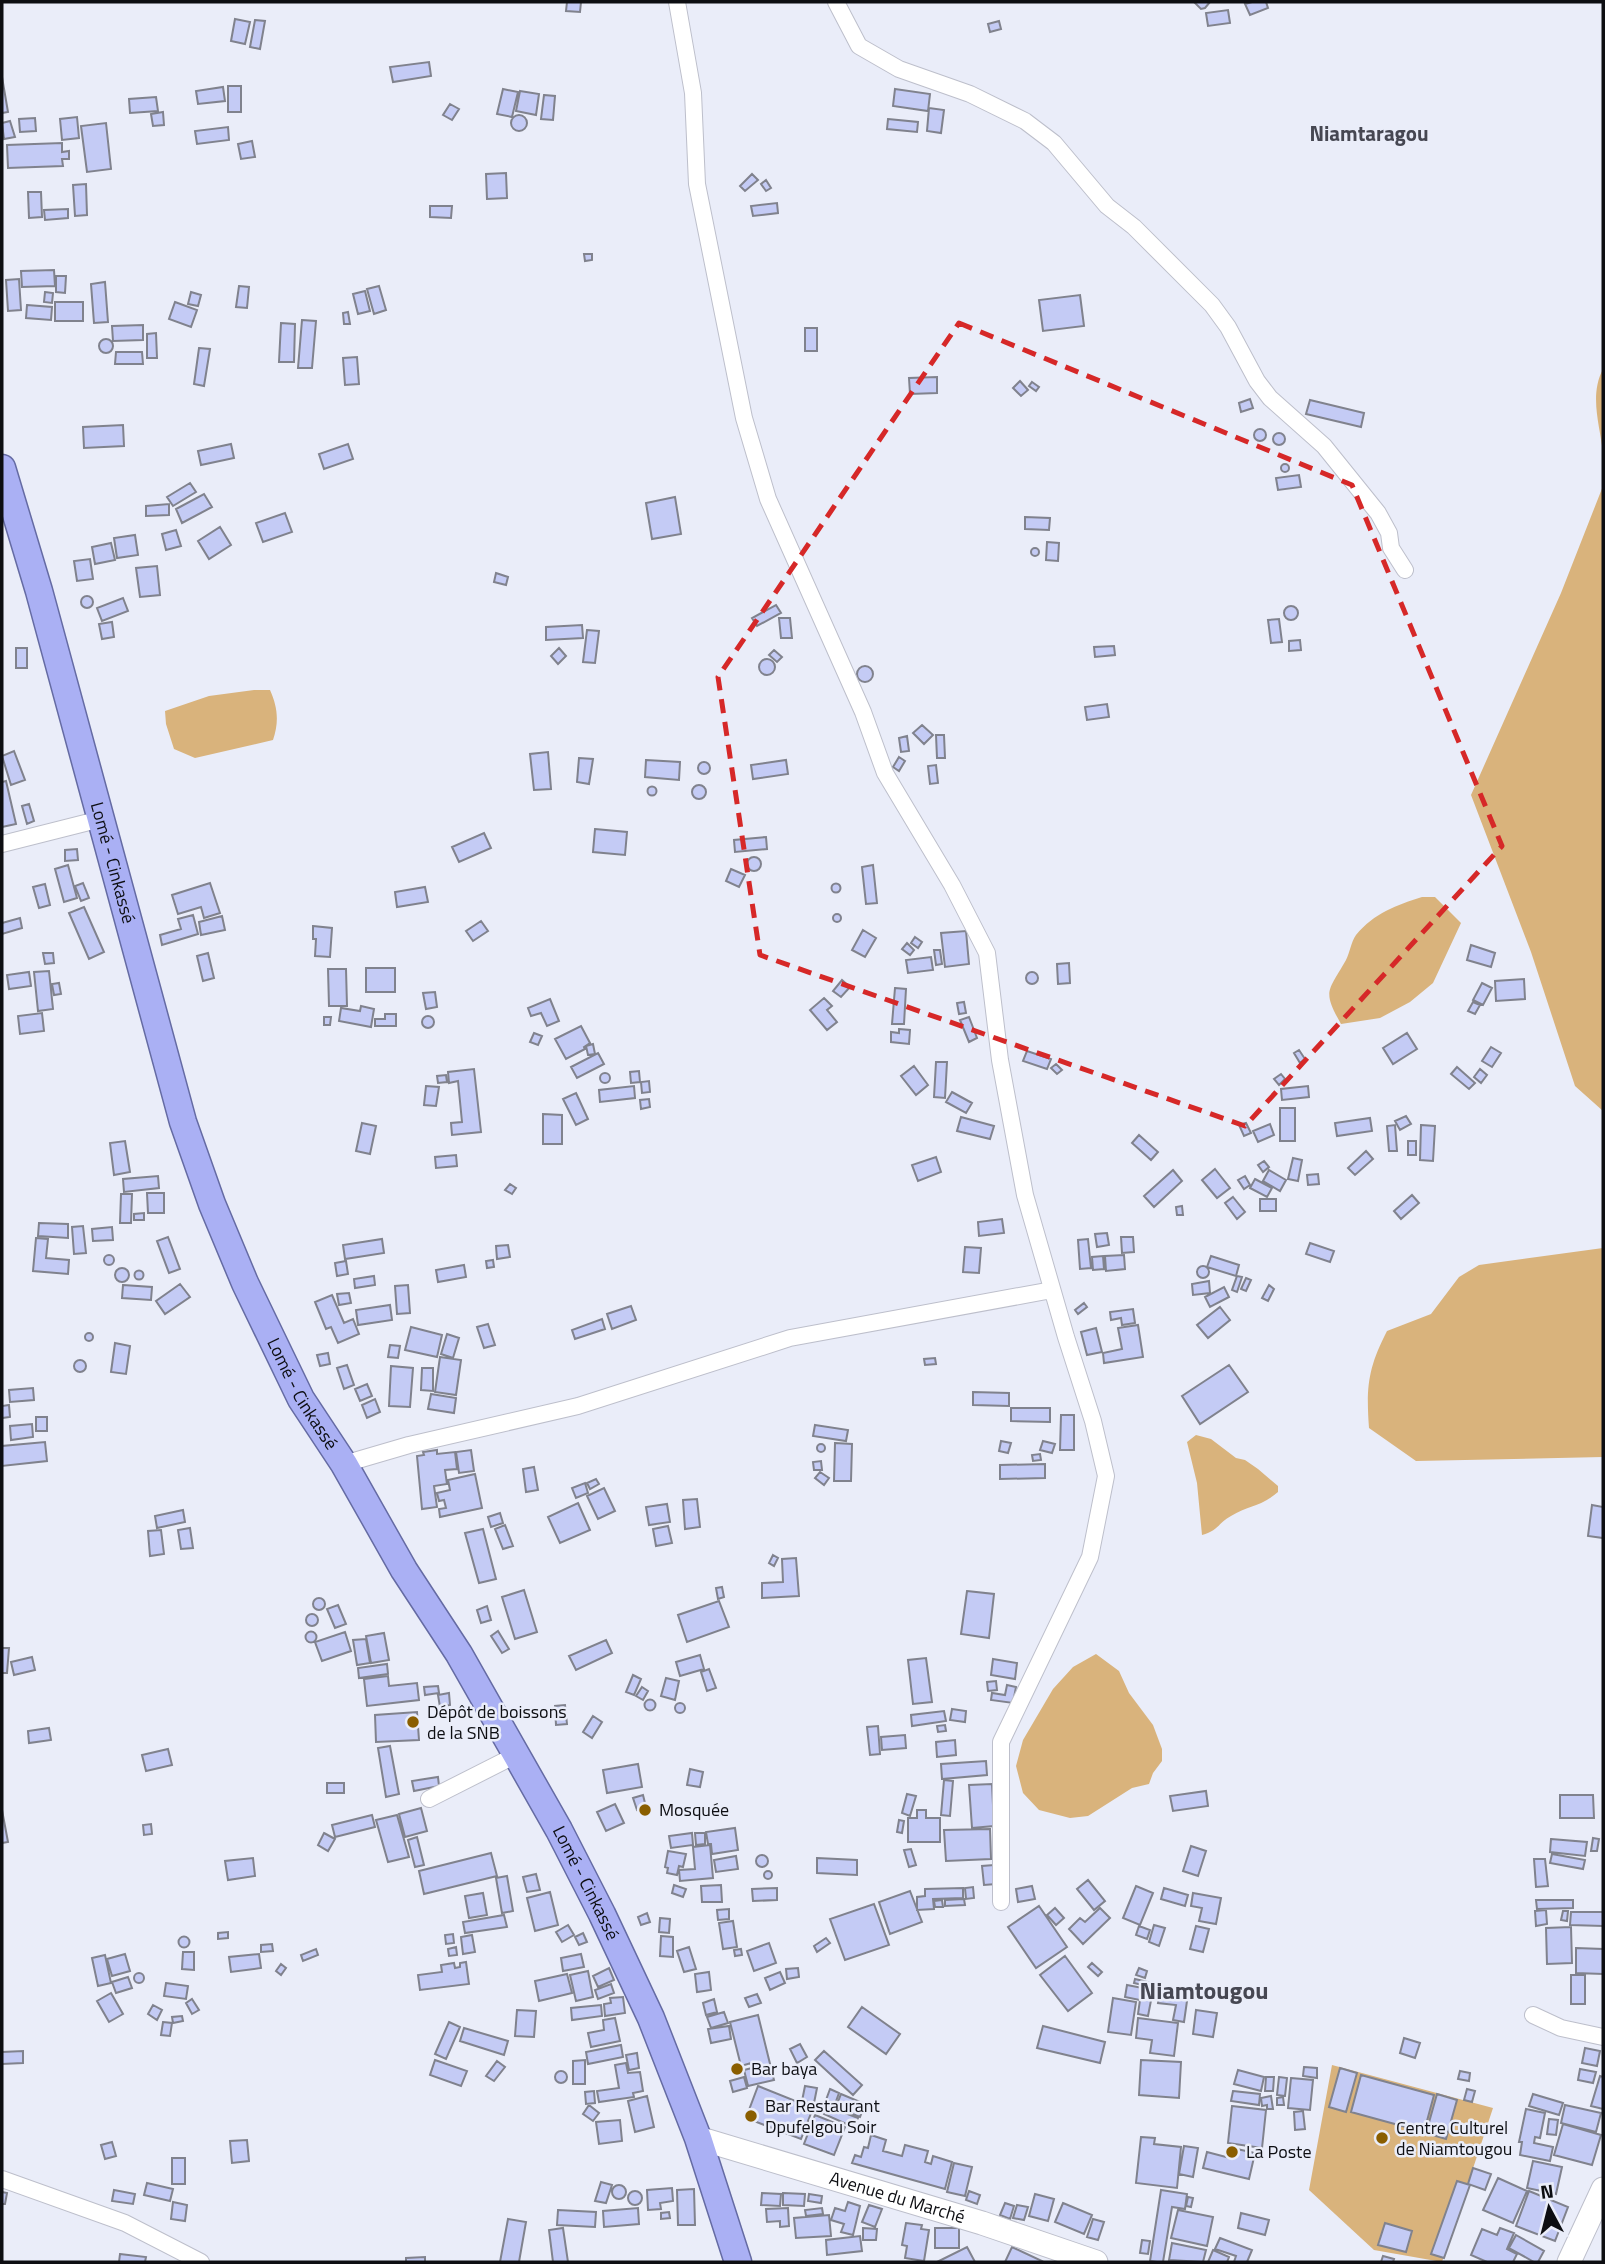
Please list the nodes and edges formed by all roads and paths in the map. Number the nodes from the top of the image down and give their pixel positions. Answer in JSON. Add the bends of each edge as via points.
{"nodes":[{"id":1,"x":677,"y":2,"type":"edge"},
{"id":2,"x":835,"y":2,"type":"edge"},
{"id":3,"x":2,"y":468,"type":"edge"},
{"id":4,"x":1405,"y":570,"type":"dead end"},
{"id":5,"x":101,"y":818,"type":"junction"},
{"id":6,"x":2,"y":844,"type":"edge"},
{"id":7,"x":1052,"y":1290,"type":"junction"},
{"id":8,"x":344,"y":1465,"type":"junction"},
{"id":9,"x":516,"y":1755,"type":"junction"},
{"id":10,"x":429,"y":1799,"type":"dead end"},
{"id":11,"x":1001,"y":1902,"type":"dead end"},
{"id":12,"x":1533,"y":2015,"type":"dead end"},
{"id":13,"x":1603,"y":2037,"type":"edge"},
{"id":14,"x":698,"y":2138,"type":"junction"},
{"id":15,"x":2,"y":2179,"type":"edge"},
{"id":16,"x":1603,"y":2189,"type":"edge"},
{"id":17,"x":201,"y":2262,"type":"edge"},
{"id":18,"x":738,"y":2262,"type":"edge"},
{"id":19,"x":1096,"y":2262,"type":"edge"},
{"id":20,"x":1569,"y":2262,"type":"edge"}],
"edges":[{"from":1,"to":7,"type":"street","via":[[693,93],[698,184],[748,429],[768,499],[863,712],[885,773],[988,953],[1007,1105],[1025,1195]]},
{"from":2,"to":4,"type":"street","via":[[859,47],[899,69],[970,94],[1025,121],[1054,143],[1107,206],[1212,305],[1270,398],[1324,446],[1378,513]]},
{"from":3,"to":5,"type":"highway","name":"Lomé - Cinkassé"},
{"from":5,"to":6,"type":"street"},
{"from":5,"to":8,"type":"highway","name":"Lomé - Cinkassé","via":[[180,1111],[212,1204],[301,1399]]},
{"from":7,"to":8,"type":"street","via":[[790,1338],[578,1406],[409,1445]]},
{"from":7,"to":11,"type":"street","via":[[1106,1476],[1090,1557],[1001,1742]]},
{"from":8,"to":9,"type":"highway","name":"Lomé - Cinkassé"},
{"from":9,"to":10,"type":"street"},
{"from":9,"to":14,"type":"highway","name":"Lomé - Cinkassé","via":[[602,1914]]},
{"from":12,"to":13,"type":"street","via":[[1561,2028]]},
{"from":14,"to":18,"type":"highway","name":"Lomé - Cinkassé"},
{"from":14,"to":19,"type":"main road","name":"Avenue du Marché"},
{"from":15,"to":17,"type":"street","via":[[125,2223]]},
{"from":16,"to":20,"type":"main road"}]}
